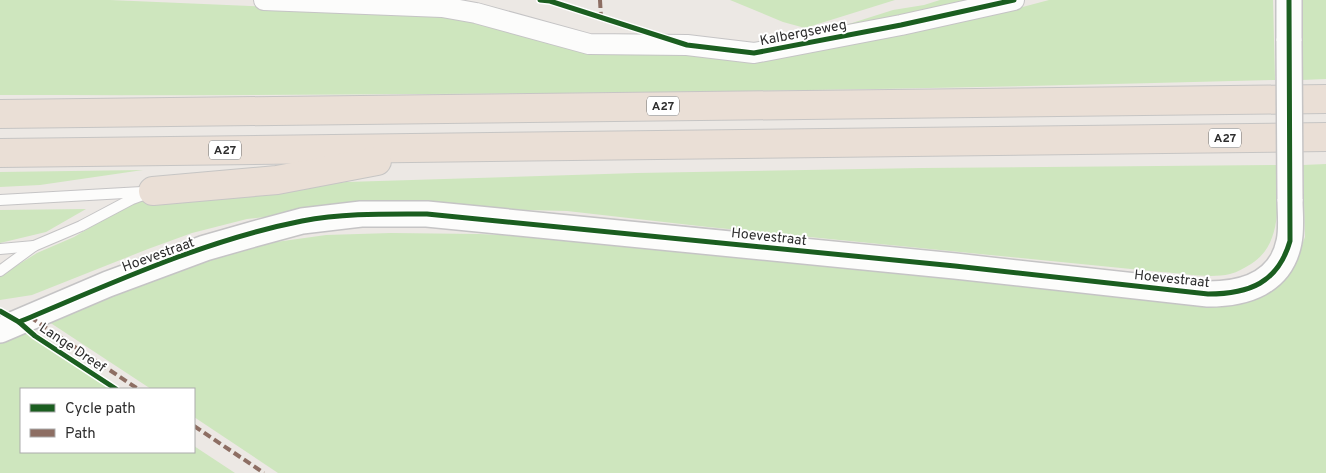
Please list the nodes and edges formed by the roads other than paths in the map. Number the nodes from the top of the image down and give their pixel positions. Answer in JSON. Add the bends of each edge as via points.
{"nodes":[{"id":1,"x":264,"y":0,"type":"edge"},
{"id":2,"x":1014,"y":0,"type":"edge"},
{"id":3,"x":1289,"y":0,"type":"edge"},
{"id":4,"x":1326,"y":99,"type":"edge"},
{"id":5,"x":0,"y":114,"type":"edge"},
{"id":6,"x":1326,"y":137,"type":"edge"},
{"id":7,"x":450,"y":148,"type":"junction"},
{"id":8,"x":0,"y":153,"type":"edge"},
{"id":9,"x":154,"y":191,"type":"junction"},
{"id":10,"x":0,"y":200,"type":"edge"},
{"id":11,"x":34,"y":246,"type":"junction"},
{"id":12,"x":0,"y":249,"type":"edge"},
{"id":13,"x":0,"y":271,"type":"edge"},
{"id":14,"x":0,"y":330,"type":"edge"}],
"edges":[{"from":1,"to":2,"type":"street","name":"Kalbergseweg","via":[[442,7],[589,44],[687,45],[754,53]]},
{"from":3,"to":14,"type":"street","name":"Hoevestraat","bridge":true,"via":[[1290,241],[1278,268],[1257,286],[1228,294],[427,214],[361,214],[302,221],[205,248],[108,284]]},
{"from":4,"to":5,"type":"highway","number":"A27"},
{"from":6,"to":7,"type":"highway","number":"A27"},
{"from":7,"to":8,"type":"highway","number":"A27"},
{"from":7,"to":9,"type":"highway","number":"A27","via":[[277,180]]},
{"from":9,"to":10,"type":"lane","number":"A27"},
{"from":9,"to":11,"type":"lane","number":"A27"},
{"from":11,"to":12,"type":"lane","number":"A27"},
{"from":11,"to":13,"type":"lane","number":"A27"}]}
